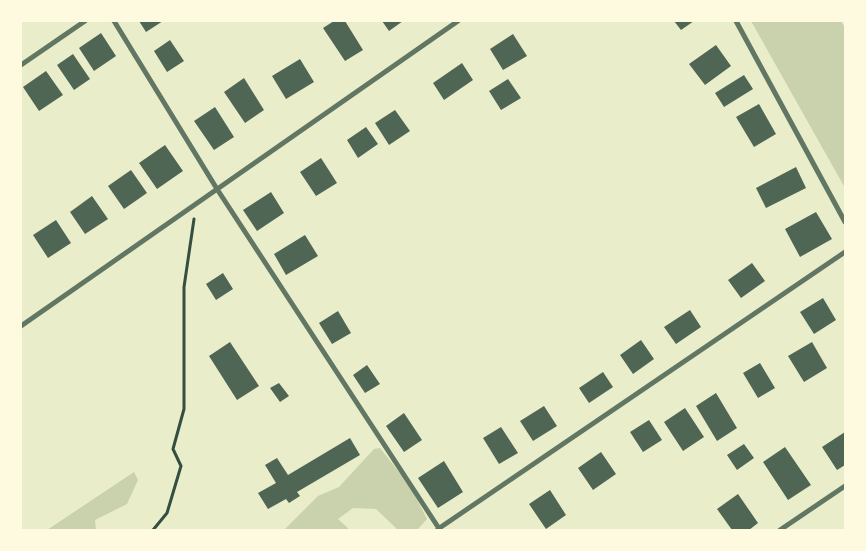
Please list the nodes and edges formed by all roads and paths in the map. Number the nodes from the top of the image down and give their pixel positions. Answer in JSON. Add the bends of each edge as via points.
{"nodes":[{"id":1,"x":85,"y":21,"type":"edge"},
{"id":2,"x":114,"y":21,"type":"edge"},
{"id":3,"x":458,"y":21,"type":"edge"},
{"id":4,"x":736,"y":21,"type":"edge"},
{"id":5,"x":21,"y":65,"type":"edge"},
{"id":6,"x":217,"y":189,"type":"junction"},
{"id":7,"x":196,"y":205,"type":"junction"},
{"id":8,"x":845,"y":222,"type":"edge"},
{"id":9,"x":845,"y":252,"type":"edge"},
{"id":10,"x":21,"y":326,"type":"edge"},
{"id":11,"x":845,"y":486,"type":"edge"},
{"id":12,"x":438,"y":529,"type":"edge"},
{"id":13,"x":154,"y":530,"type":"edge"},
{"id":14,"x":780,"y":530,"type":"edge"}],
"edges":[{"from":1,"to":5,"type":"street"},
{"from":2,"to":6,"type":"street"},
{"from":3,"to":6,"type":"street"},
{"from":4,"to":8,"type":"street"},
{"from":6,"to":7,"type":"street"},
{"from":6,"to":12,"type":"street"},
{"from":7,"to":10,"type":"street"},
{"from":7,"to":13,"type":"path","via":[[184,287],[184,409],[173,449],[181,466],[167,513]]},
{"from":9,"to":12,"type":"street"},
{"from":11,"to":14,"type":"street"}]}
